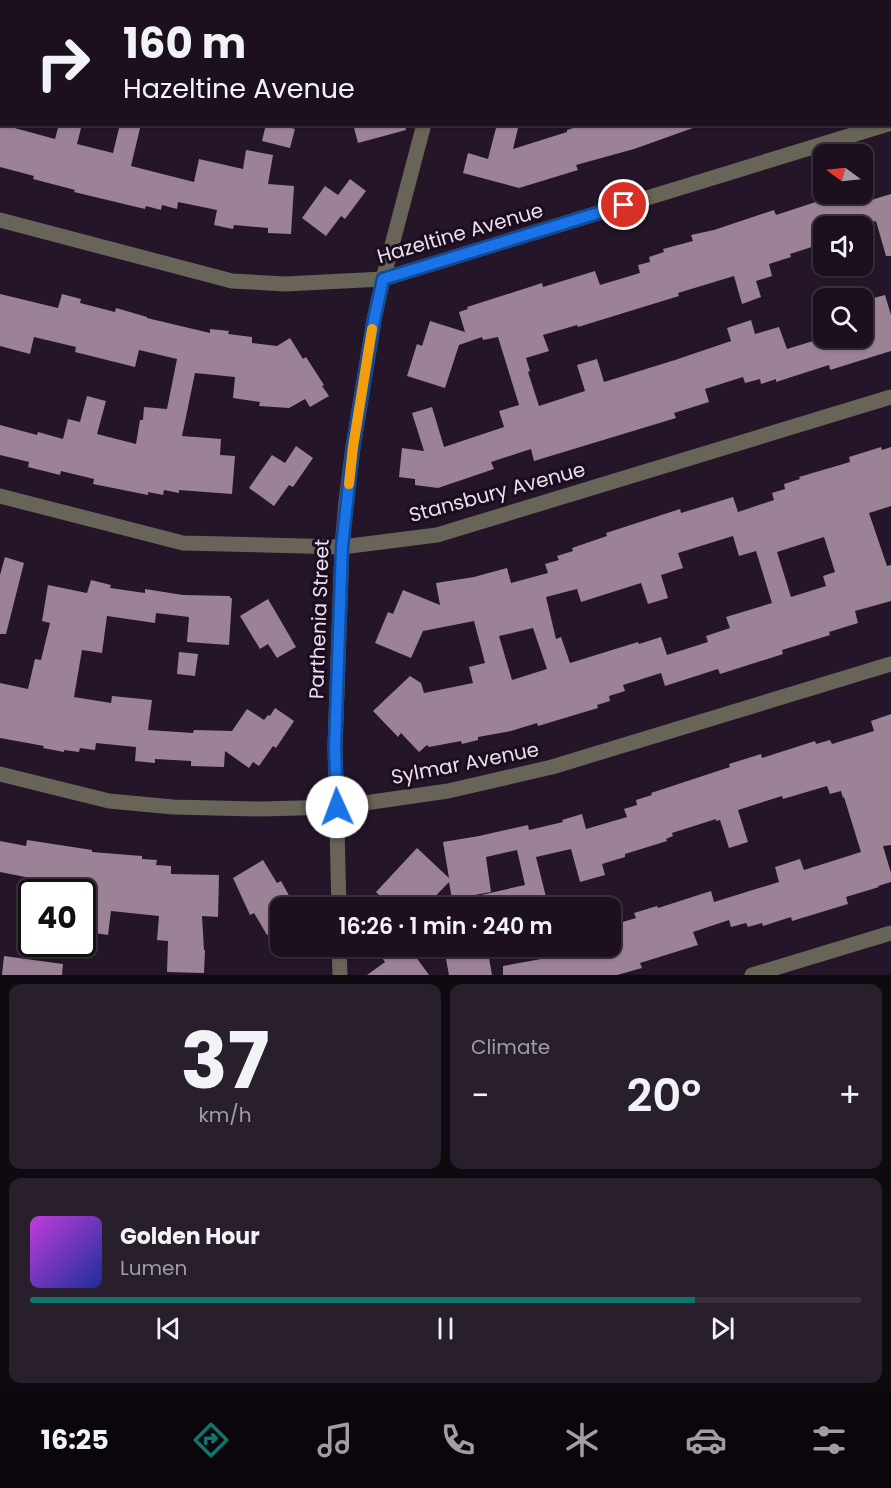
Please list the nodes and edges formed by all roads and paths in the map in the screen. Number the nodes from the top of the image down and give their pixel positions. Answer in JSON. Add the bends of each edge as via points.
{"nodes":[{"id":1,"x":423,"y":126,"type":"edge"},
{"id":2,"x":882,"y":126,"type":"edge"},
{"id":3,"x":0,"y":220,"type":"edge"},
{"id":4,"x":383,"y":279,"type":"junction"},
{"id":5,"x":891,"y":397,"type":"edge"},
{"id":6,"x":0,"y":496,"type":"edge"},
{"id":7,"x":342,"y":547,"type":"junction"},
{"id":8,"x":891,"y":664,"type":"edge"},
{"id":9,"x":0,"y":774,"type":"edge"},
{"id":10,"x":337,"y":807,"type":"junction"},
{"id":11,"x":339,"y":897,"type":"edge"},
{"id":12,"x":891,"y":933,"type":"edge"},
{"id":13,"x":339,"y":957,"type":"edge"},
{"id":14,"x":340,"y":975,"type":"edge"},
{"id":15,"x":752,"y":975,"type":"edge"}],
"edges":[{"from":1,"to":4,"type":"street","name":"Parthenia Street"},
{"from":2,"to":4,"type":"street","name":"Hazeltine Avenue"},
{"from":3,"to":4,"type":"street","name":"Hazeltine Avenue","via":[[232,281],[285,284]]},
{"from":4,"to":7,"type":"street","name":"Parthenia Street","via":[[353,447]]},
{"from":5,"to":7,"type":"street","name":"Stansbury Avenue","via":[[437,535]]},
{"from":6,"to":7,"type":"street","name":"Stansbury Avenue","via":[[183,543]]},
{"from":7,"to":10,"type":"street","name":"Parthenia Street","via":[[335,747]]},
{"from":8,"to":10,"type":"street","name":"Sylmar Avenue","via":[[552,767],[448,791]]},
{"from":9,"to":10,"type":"street","name":"Sylmar Avenue","via":[[109,801],[173,807]]},
{"from":10,"to":11,"type":"street","name":"Parthenia Street"},
{"from":12,"to":15,"type":"street"},
{"from":13,"to":14,"type":"street"}]}
